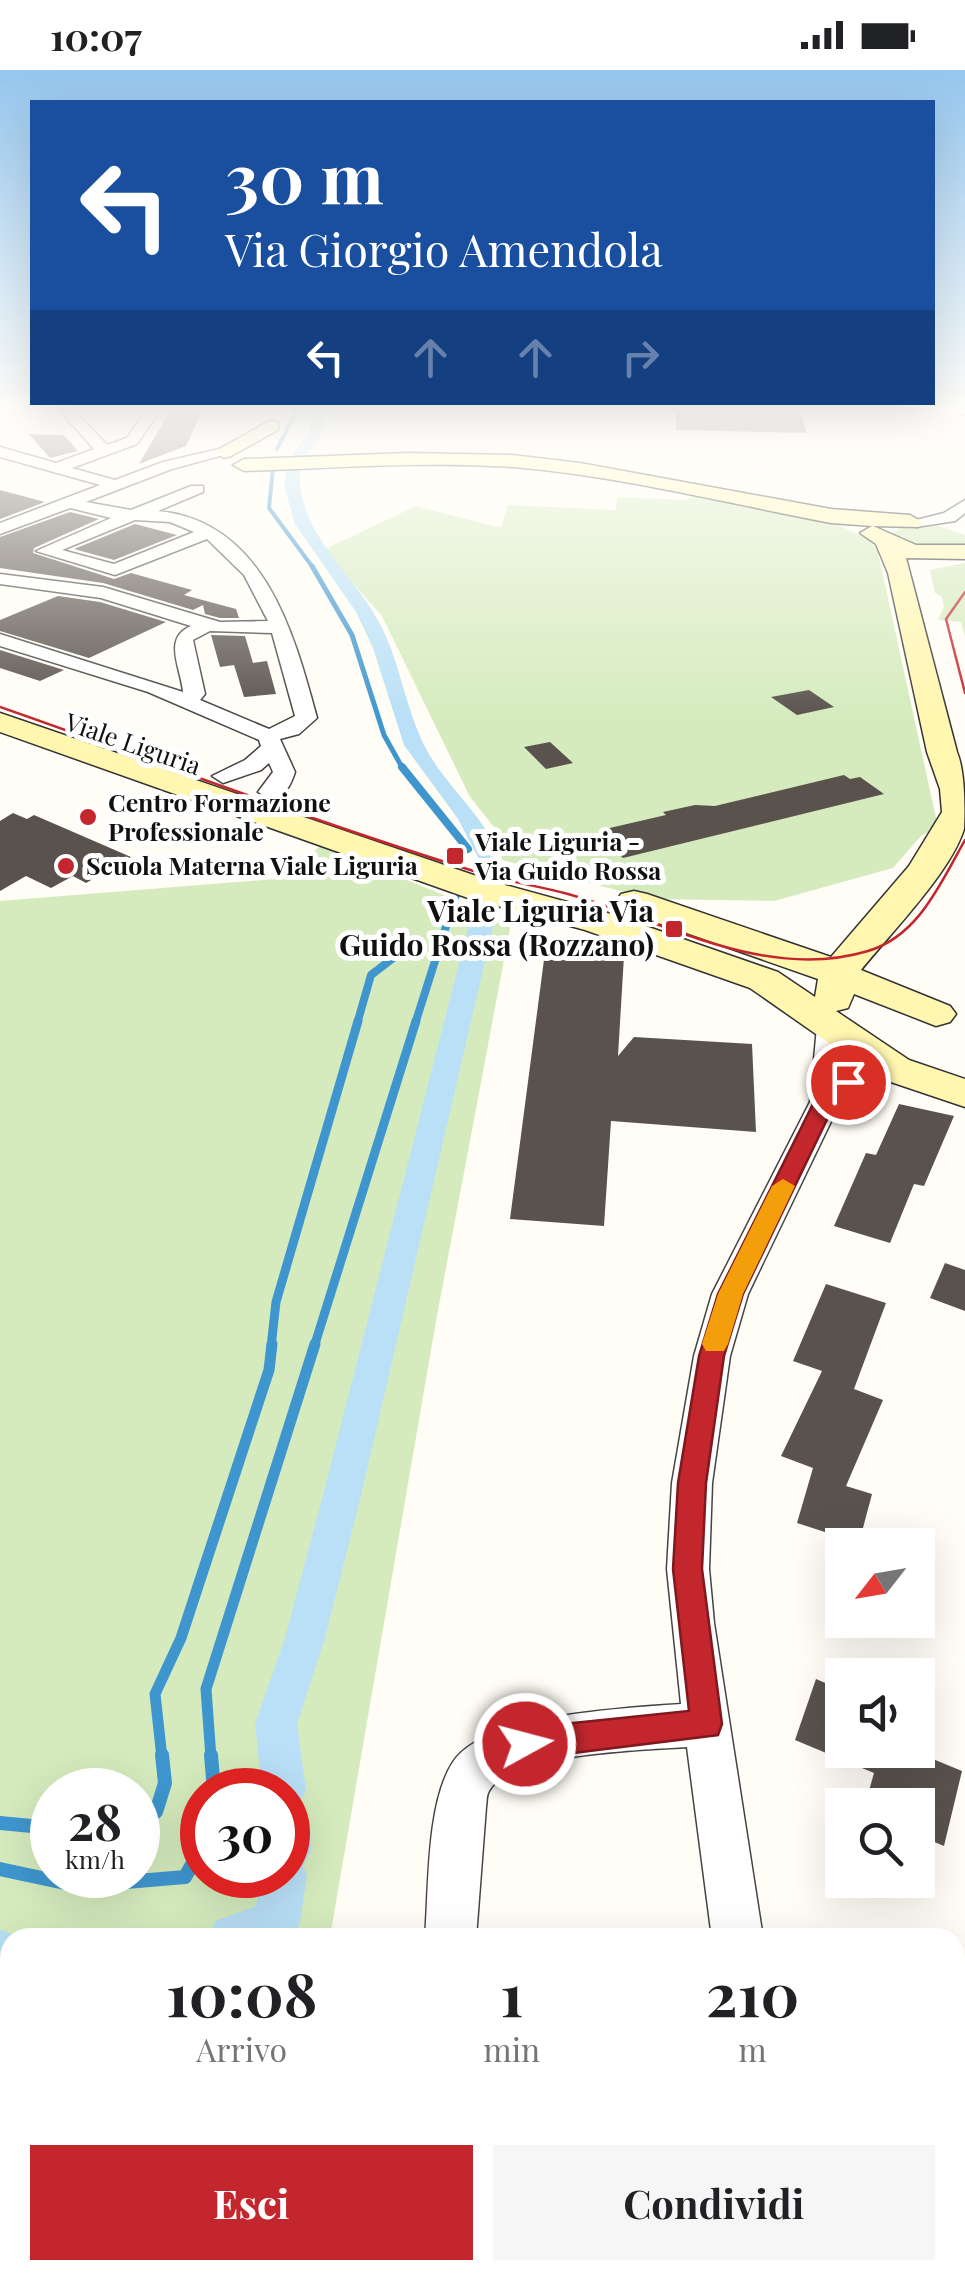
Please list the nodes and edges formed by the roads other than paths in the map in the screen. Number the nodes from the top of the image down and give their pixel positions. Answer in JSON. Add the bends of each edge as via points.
{"nodes":[{"id":1,"x":42,"y":513,"type":"edge"},
{"id":2,"x":120,"y":513,"type":"edge"},
{"id":3,"x":134,"y":513,"type":"edge"},
{"id":4,"x":815,"y":513,"type":"edge"},
{"id":5,"x":129,"y":515,"type":"junction"},
{"id":6,"x":831,"y":516,"type":"junction"},
{"id":7,"x":913,"y":522,"type":"junction"},
{"id":8,"x":0,"y":530,"type":"edge"},
{"id":9,"x":208,"y":533,"type":"junction"},
{"id":10,"x":960,"y":534,"type":"edge"},
{"id":11,"x":887,"y":542,"type":"junction"},
{"id":12,"x":900,"y":573,"type":"junction"},
{"id":13,"x":0,"y":579,"type":"edge"},
{"id":14,"x":208,"y":626,"type":"junction"},
{"id":15,"x":282,"y":626,"type":"junction"},
{"id":16,"x":0,"y":640,"type":"edge"},
{"id":17,"x":0,"y":697,"type":"edge"},
{"id":18,"x":187,"y":700,"type":"junction"},
{"id":19,"x":0,"y":722,"type":"edge"},
{"id":20,"x":271,"y":741,"type":"junction"},
{"id":21,"x":223,"y":776,"type":"junction"},
{"id":22,"x":270,"y":792,"type":"junction"},
{"id":23,"x":923,"y":871,"type":"junction"},
{"id":24,"x":671,"y":915,"type":"junction"},
{"id":25,"x":838,"y":973,"type":"junction"},
{"id":26,"x":884,"y":990,"type":"junction"},
{"id":27,"x":951,"y":1018,"type":"edge"},
{"id":28,"x":831,"y":1028,"type":"junction"},
{"id":29,"x":894,"y":1069,"type":"junction"},
{"id":30,"x":965,"y":1094,"type":"edge"},
{"id":31,"x":825,"y":1102,"type":"junction"},
{"id":32,"x":706,"y":1724,"type":"junction"},
{"id":33,"x":451,"y":1928,"type":"edge"},
{"id":34,"x":737,"y":1928,"type":"edge"}],
"edges":[{"from":1,"to":8,"type":"street"},
{"from":2,"to":5,"type":"street"},
{"from":3,"to":5,"type":"street"},
{"from":4,"to":6,"type":"street"},
{"from":5,"to":9,"type":"street","via":[[175,518]]},
{"from":5,"to":9,"type":"street","via":[[46,551],[115,570]]},
{"from":6,"to":7,"type":"street"},
{"from":6,"to":11,"type":"street"},
{"from":7,"to":10,"type":"street"},
{"from":7,"to":11,"type":"street","via":[[887,528]]},
{"from":9,"to":15,"type":"street","via":[[245,561]]},
{"from":10,"to":11,"type":"street","via":[[909,552]]},
{"from":10,"to":12,"type":"street"},
{"from":11,"to":12,"type":"street"},
{"from":12,"to":23,"type":"street","via":[[958,803]]},
{"from":13,"to":14,"type":"street","via":[[103,593]]},
{"from":14,"to":15,"type":"street"},
{"from":14,"to":18,"type":"street","via":[[183,640],[195,694]]},
{"from":15,"to":20,"type":"street","via":[[306,718]]},
{"from":16,"to":18,"type":"street"},
{"from":17,"to":21,"type":"street","name":"Viale Liguria"},
{"from":18,"to":20,"type":"street"},
{"from":19,"to":28,"type":"street","name":"Viale Liguria","via":[[481,890],[764,980]]},
{"from":20,"to":21,"type":"street","via":[[253,765]]},
{"from":20,"to":22,"type":"street","via":[[284,772]]},
{"from":21,"to":22,"type":"street","name":"Viale Liguria"},
{"from":22,"to":24,"type":"street","name":"Viale Liguria","via":[[492,869],[590,888]]},
{"from":23,"to":24,"type":"street","via":[[864,919],[827,936],[780,936]]},
{"from":23,"to":25,"type":"street"},
{"from":23,"to":26,"type":"street","via":[[874,964]]},
{"from":24,"to":25,"type":"street","name":"Viale Liguria"},
{"from":25,"to":26,"type":"street","name":"Viale Liguria"},
{"from":25,"to":28,"type":"street"},
{"from":26,"to":27,"type":"street","name":"Viale Liguria"},
{"from":27,"to":28,"type":"street","via":[[855,1011]]},
{"from":28,"to":29,"type":"street","name":"Viale Liguria"},
{"from":28,"to":31,"type":"street"},
{"from":29,"to":30,"type":"street","name":"Viale Liguria"},
{"from":29,"to":31,"type":"street","via":[[855,1078]]},
{"from":31,"to":32,"type":"street","via":[[730,1294],[710,1366],[692,1483],[688,1569]]},
{"from":32,"to":33,"type":"street","via":[[525,1744],[489,1757],[469,1778]]},
{"from":32,"to":34,"type":"street"}]}
